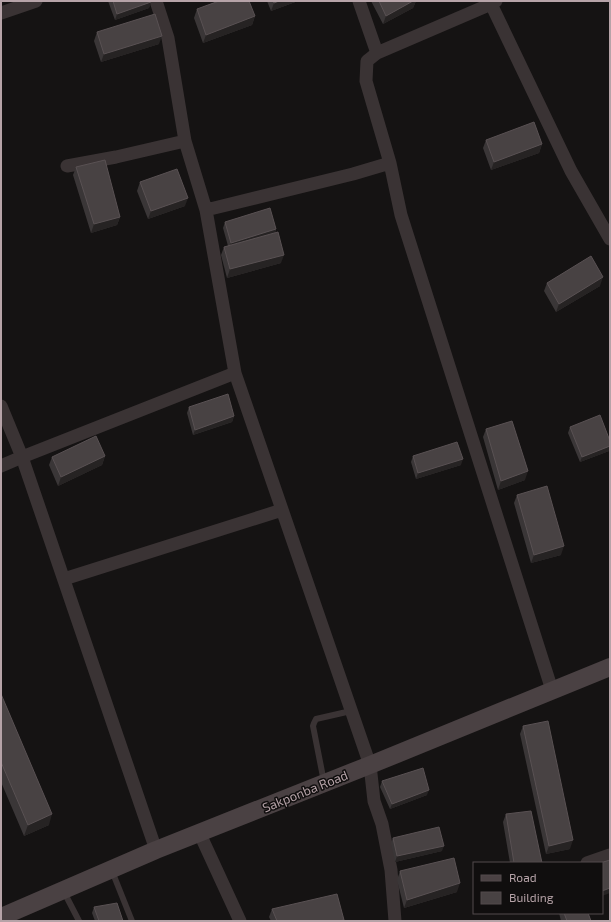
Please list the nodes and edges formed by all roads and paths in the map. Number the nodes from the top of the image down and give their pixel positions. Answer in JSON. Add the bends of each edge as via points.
{"nodes":[{"id":1,"x":36,"y":1,"type":"edge"},
{"id":2,"x":156,"y":1,"type":"edge"},
{"id":3,"x":359,"y":1,"type":"edge"},
{"id":4,"x":493,"y":2,"type":"edge"},
{"id":5,"x":1,"y":13,"type":"edge"},
{"id":6,"x":377,"y":53,"type":"junction"},
{"id":7,"x":185,"y":141,"type":"junction"},
{"id":8,"x":390,"y":163,"type":"junction"},
{"id":9,"x":67,"y":166,"type":"dead end"},
{"id":10,"x":206,"y":210,"type":"junction"},
{"id":11,"x":610,"y":239,"type":"edge"},
{"id":12,"x":235,"y":373,"type":"junction"},
{"id":13,"x":1,"y":406,"type":"edge"},
{"id":14,"x":22,"y":457,"type":"junction"},
{"id":15,"x":1,"y":466,"type":"edge"},
{"id":16,"x":282,"y":510,"type":"junction"},
{"id":17,"x":64,"y":579,"type":"junction"},
{"id":18,"x":610,"y":667,"type":"edge"},
{"id":19,"x":552,"y":690,"type":"junction"},
{"id":20,"x":351,"y":711,"type":"junction"},
{"id":21,"x":370,"y":765,"type":"junction"},
{"id":22,"x":324,"y":783,"type":"junction"},
{"id":23,"x":199,"y":832,"type":"junction"},
{"id":24,"x":156,"y":850,"type":"junction"},
{"id":25,"x":610,"y":855,"type":"edge"},
{"id":26,"x":590,"y":862,"type":"edge"},
{"id":27,"x":111,"y":869,"type":"junction"},
{"id":28,"x":63,"y":890,"type":"junction"},
{"id":29,"x":1,"y":917,"type":"edge"},
{"id":30,"x":79,"y":921,"type":"edge"},
{"id":31,"x":132,"y":921,"type":"edge"},
{"id":32,"x":240,"y":921,"type":"edge"},
{"id":33,"x":395,"y":921,"type":"edge"}],
"edges":[{"from":1,"to":5,"type":"street"},
{"from":2,"to":7,"type":"street","via":[[168,38]]},
{"from":3,"to":6,"type":"street"},
{"from":4,"to":6,"type":"street"},
{"from":4,"to":11,"type":"street","via":[[570,171]]},
{"from":6,"to":8,"type":"street","via":[[367,60],[366,81]]},
{"from":7,"to":9,"type":"street"},
{"from":7,"to":10,"type":"street"},
{"from":8,"to":10,"type":"street"},
{"from":8,"to":19,"type":"street","via":[[400,214]]},
{"from":10,"to":12,"type":"street"},
{"from":12,"to":14,"type":"street"},
{"from":12,"to":16,"type":"street"},
{"from":13,"to":14,"type":"street"},
{"from":14,"to":15,"type":"street"},
{"from":14,"to":17,"type":"street"},
{"from":16,"to":17,"type":"street"},
{"from":16,"to":20,"type":"street"},
{"from":17,"to":24,"type":"street"},
{"from":18,"to":19,"type":"main road","name":"Sakponba Road"},
{"from":19,"to":21,"type":"main road","name":"Sakponba Road"},
{"from":20,"to":21,"type":"street"},
{"from":20,"to":22,"type":"lane","via":[[316,719],[314,723]]},
{"from":21,"to":22,"type":"main road","name":"Sakponba Road"},
{"from":21,"to":33,"type":"street","via":[[374,801],[382,824],[391,870]]},
{"from":22,"to":23,"type":"main road","name":"Sakponba Road"},
{"from":23,"to":24,"type":"main road","name":"Sakponba Road"},
{"from":23,"to":32,"type":"street"},
{"from":24,"to":27,"type":"main road","name":"Sakponba Road"},
{"from":25,"to":26,"type":"street"},
{"from":27,"to":28,"type":"main road","name":"Sakponba Road"},
{"from":27,"to":31,"type":"lane"},
{"from":28,"to":29,"type":"main road","name":"Sakponba Road"},
{"from":28,"to":30,"type":"lane"}]}
